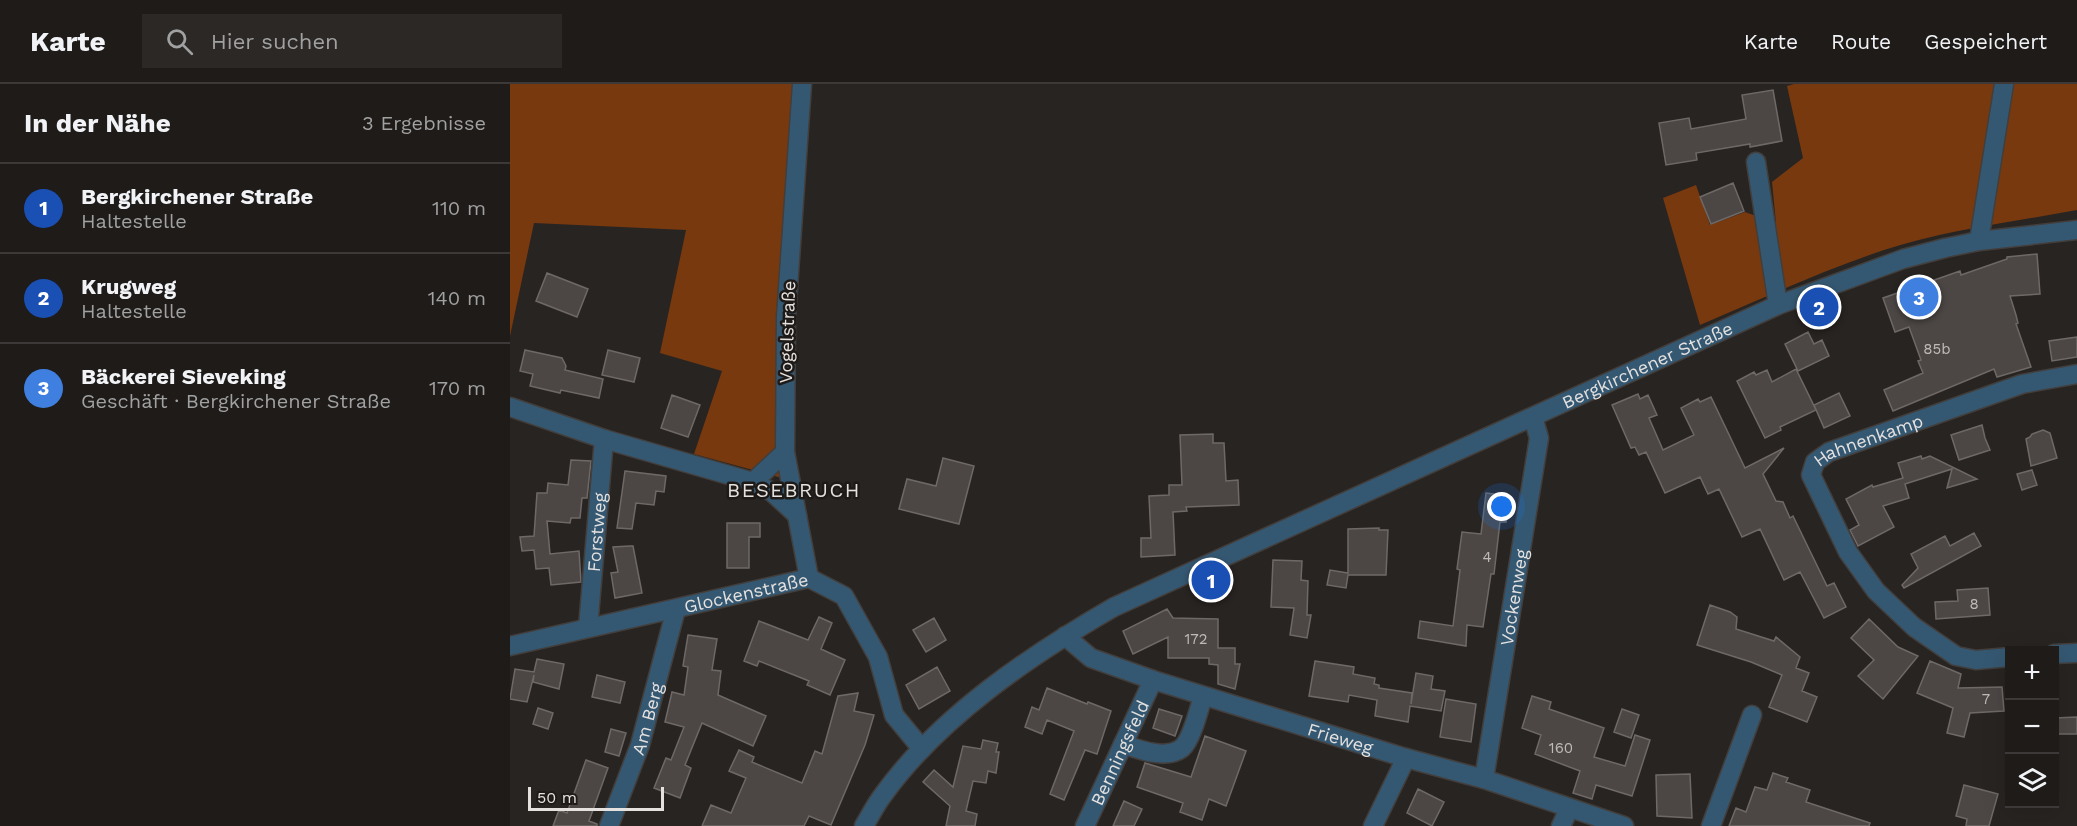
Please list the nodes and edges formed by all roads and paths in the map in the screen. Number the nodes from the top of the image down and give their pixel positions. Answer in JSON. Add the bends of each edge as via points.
{"nodes":[{"id":1,"x":802,"y":84,"type":"edge"},
{"id":2,"x":2004,"y":84,"type":"edge"},
{"id":3,"x":1756,"y":162,"type":"dead end"},
{"id":4,"x":2077,"y":230,"type":"edge"},
{"id":5,"x":1979,"y":242,"type":"junction"},
{"id":6,"x":1778,"y":305,"type":"junction"},
{"id":7,"x":2077,"y":374,"type":"edge"},
{"id":8,"x":510,"y":407,"type":"edge"},
{"id":9,"x":1533,"y":417,"type":"junction"},
{"id":10,"x":604,"y":438,"type":"junction"},
{"id":11,"x":785,"y":452,"type":"junction"},
{"id":12,"x":753,"y":482,"type":"junction"},
{"id":13,"x":797,"y":515,"type":"junction"},
{"id":14,"x":809,"y":578,"type":"junction"},
{"id":15,"x":676,"y":609,"type":"junction"},
{"id":16,"x":588,"y":628,"type":"junction"},
{"id":17,"x":1065,"y":636,"type":"junction"},
{"id":18,"x":510,"y":646,"type":"edge"},
{"id":19,"x":2077,"y":653,"type":"edge"},
{"id":20,"x":2059,"y":654,"type":"edge"},
{"id":21,"x":2005,"y":657,"type":"edge"},
{"id":22,"x":1153,"y":680,"type":"junction"},
{"id":23,"x":1203,"y":696,"type":"junction"},
{"id":24,"x":1752,"y":715,"type":"dead end"},
{"id":25,"x":1123,"y":744,"type":"junction"},
{"id":26,"x":921,"y":749,"type":"junction"},
{"id":27,"x":1406,"y":758,"type":"junction"},
{"id":28,"x":1484,"y":779,"type":"junction"},
{"id":29,"x":1569,"y":809,"type":"junction"},
{"id":30,"x":609,"y":826,"type":"edge"},
{"id":31,"x":864,"y":826,"type":"edge"},
{"id":32,"x":1085,"y":826,"type":"edge"},
{"id":33,"x":1373,"y":826,"type":"edge"},
{"id":34,"x":1560,"y":826,"type":"edge"},
{"id":35,"x":1624,"y":826,"type":"edge"},
{"id":36,"x":1711,"y":826,"type":"edge"}],
"edges":[{"from":1,"to":11,"type":"street","name":"Vogelstraße","via":[[786,317]]},
{"from":2,"to":5,"type":"street"},
{"from":3,"to":6,"type":"street"},
{"from":4,"to":5,"type":"street","name":"Bergkirchener Straße"},
{"from":5,"to":6,"type":"street","name":"Bergkirchener Straße","via":[[1903,259]]},
{"from":6,"to":9,"type":"street","name":"Bergkirchener Straße"},
{"from":7,"to":21,"type":"street","name":"Hahnenkamp","via":[[2022,384],[1829,452],[1815,462],[1811,476],[1848,552],[1876,591],[1914,627],[1956,656],[1976,660]]},
{"from":8,"to":10,"type":"street"},
{"from":9,"to":17,"type":"street","name":"Bergkirchener Straße","via":[[1114,607]]},
{"from":9,"to":28,"type":"street","name":"Vockenweg","via":[[1539,438]]},
{"from":10,"to":12,"type":"street"},
{"from":10,"to":16,"type":"street","name":"Forstweg"},
{"from":11,"to":12,"type":"street"},
{"from":11,"to":13,"type":"street","name":"Vogelstraße"},
{"from":12,"to":13,"type":"street","via":[[772,492]]},
{"from":13,"to":14,"type":"street","name":"Vogelstraße"},
{"from":14,"to":15,"type":"street","name":"Glockenstraße"},
{"from":14,"to":26,"type":"street","name":"Glockenstraße","via":[[844,596],[878,657],[894,715]]},
{"from":15,"to":16,"type":"street","name":"Glockenstraße"},
{"from":15,"to":30,"type":"street","name":"Am Berg","via":[[640,745]]},
{"from":16,"to":18,"type":"street","name":"Glockenstraße"},
{"from":17,"to":22,"type":"street","name":"Frieweg","via":[[1091,658]]},
{"from":17,"to":26,"type":"street","name":"Bergkirchener Straße","via":[[1001,679]]},
{"from":19,"to":20,"type":"street"},
{"from":22,"to":23,"type":"street","name":"Frieweg"},
{"from":22,"to":25,"type":"street","name":"Benningsfeld"},
{"from":23,"to":25,"type":"street","via":[[1189,739],[1182,748],[1168,753],[1146,752]]},
{"from":23,"to":27,"type":"street","name":"Frieweg"},
{"from":24,"to":36,"type":"street"},
{"from":25,"to":32,"type":"street","name":"Benningsfeld"},
{"from":26,"to":31,"type":"street","name":"Bergkirchener Straße","via":[[883,795]]},
{"from":27,"to":28,"type":"street","name":"Frieweg"},
{"from":27,"to":33,"type":"street"},
{"from":28,"to":29,"type":"street","name":"Frieweg"},
{"from":29,"to":34,"type":"street"},
{"from":29,"to":35,"type":"street","name":"Frieweg"}]}
